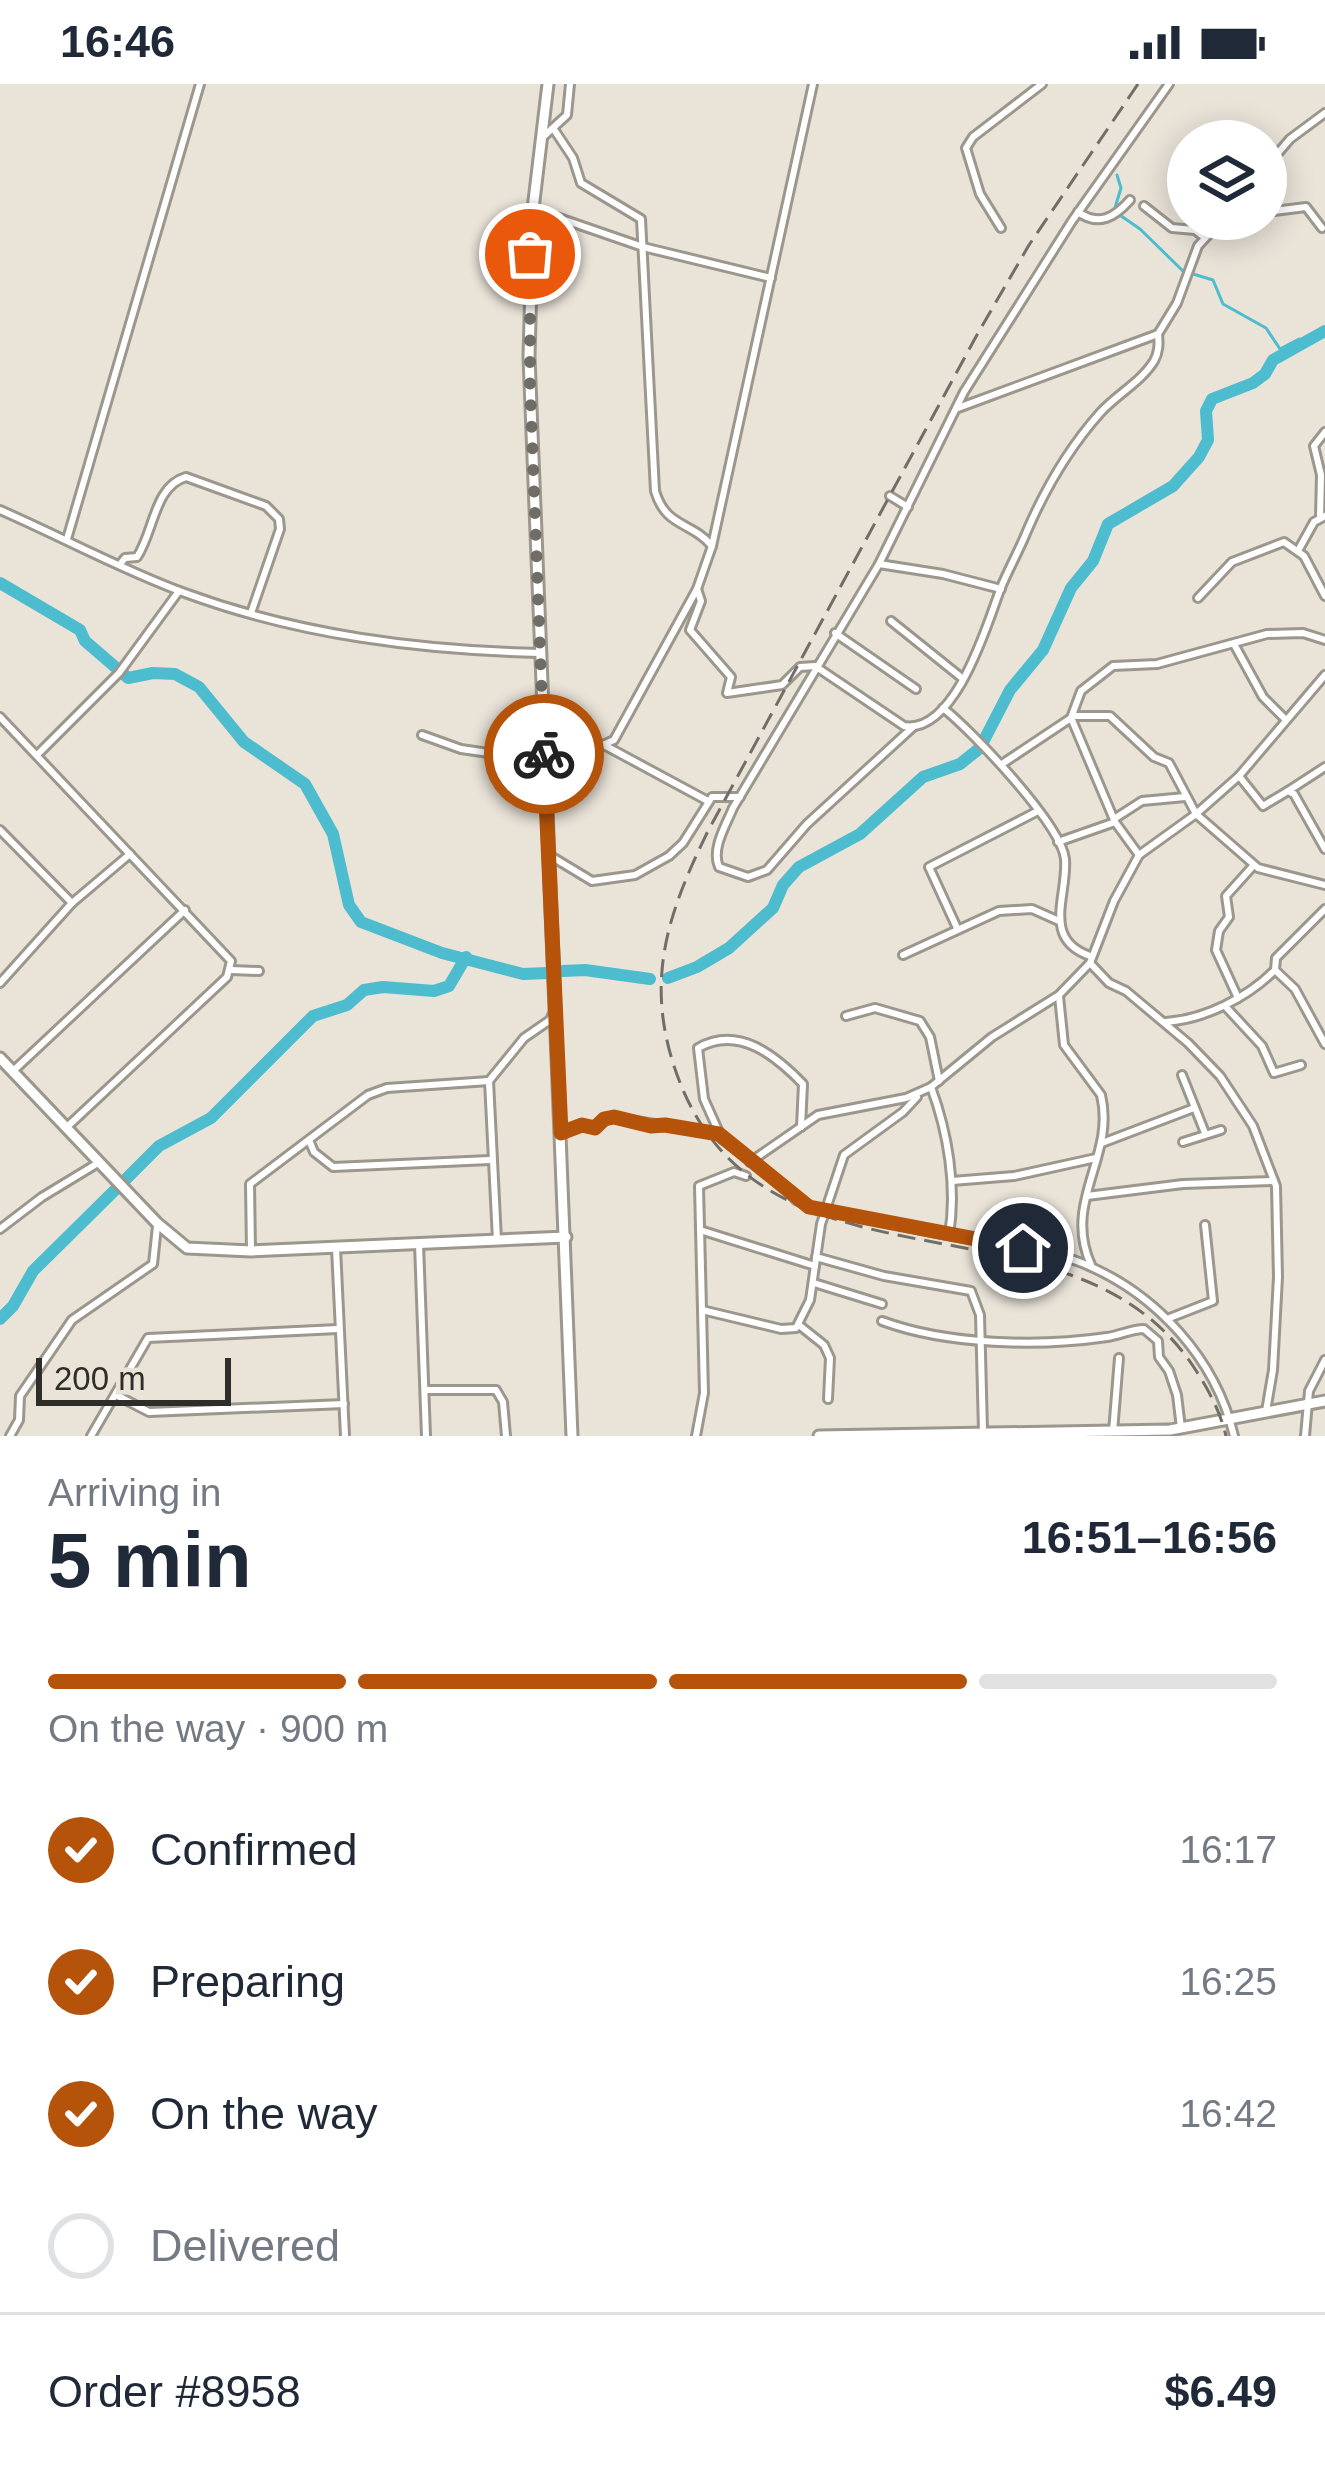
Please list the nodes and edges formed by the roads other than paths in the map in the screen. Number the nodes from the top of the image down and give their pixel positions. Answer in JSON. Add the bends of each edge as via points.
{"nodes":[{"id":1,"x":200,"y":84,"type":"edge"},
{"id":2,"x":548,"y":84,"type":"edge"},
{"id":3,"x":570,"y":84,"type":"edge"},
{"id":4,"x":813,"y":84,"type":"edge"},
{"id":5,"x":1042,"y":84,"type":"edge"},
{"id":6,"x":1169,"y":84,"type":"edge"},
{"id":7,"x":1325,"y":113,"type":"edge"},
{"id":8,"x":553,"y":128,"type":"junction"},
{"id":9,"x":541,"y":139,"type":"junction"},
{"id":10,"x":1287,"y":142,"type":"edge"},
{"id":11,"x":1130,"y":200,"type":"dead end"},
{"id":12,"x":1144,"y":206,"type":"dead end"},
{"id":13,"x":533,"y":209,"type":"junction"},
{"id":14,"x":1287,"y":210,"type":"edge"},
{"id":15,"x":1078,"y":212,"type":"junction"},
{"id":16,"x":1167,"y":224,"type":"edge"},
{"id":17,"x":1001,"y":228,"type":"dead end"},
{"id":18,"x":1322,"y":228,"type":"dead end"},
{"id":19,"x":1202,"y":240,"type":"edge"},
{"id":20,"x":643,"y":247,"type":"junction"},
{"id":21,"x":771,"y":278,"type":"junction"},
{"id":22,"x":1158,"y":334,"type":"junction"},
{"id":23,"x":955,"y":410,"type":"junction"},
{"id":24,"x":1325,"y":432,"type":"edge"},
{"id":25,"x":1325,"y":442,"type":"edge"},
{"id":26,"x":1314,"y":446,"type":"junction"},
{"id":27,"x":890,"y":496,"type":"dead end"},
{"id":28,"x":908,"y":507,"type":"junction"},
{"id":29,"x":0,"y":510,"type":"edge"},
{"id":30,"x":1323,"y":516,"type":"edge"},
{"id":31,"x":67,"y":539,"type":"junction"},
{"id":32,"x":712,"y":545,"type":"junction"},
{"id":33,"x":1299,"y":549,"type":"junction"},
{"id":34,"x":120,"y":564,"type":"junction"},
{"id":35,"x":879,"y":564,"type":"junction"},
{"id":36,"x":697,"y":589,"type":"junction"},
{"id":37,"x":1000,"y":589,"type":"junction"},
{"id":38,"x":179,"y":591,"type":"junction"},
{"id":39,"x":1325,"y":596,"type":"edge"},
{"id":40,"x":1198,"y":598,"type":"dead end"},
{"id":41,"x":251,"y":613,"type":"junction"},
{"id":42,"x":891,"y":621,"type":"dead end"},
{"id":43,"x":835,"y":632,"type":"junction"},
{"id":44,"x":1325,"y":640,"type":"edge"},
{"id":45,"x":1234,"y":644,"type":"junction"},
{"id":46,"x":539,"y":653,"type":"junction"},
{"id":47,"x":814,"y":666,"type":"junction"},
{"id":48,"x":1325,"y":675,"type":"edge"},
{"id":49,"x":962,"y":678,"type":"junction"},
{"id":50,"x":916,"y":689,"type":"dead end"},
{"id":51,"x":943,"y":708,"type":"junction"},
{"id":52,"x":0,"y":717,"type":"edge"},
{"id":53,"x":1072,"y":717,"type":"junction"},
{"id":54,"x":1286,"y":721,"type":"junction"},
{"id":55,"x":913,"y":727,"type":"junction"},
{"id":56,"x":422,"y":735,"type":"dead end"},
{"id":57,"x":604,"y":745,"type":"junction"},
{"id":58,"x":37,"y":755,"type":"junction"},
{"id":59,"x":544,"y":756,"type":"junction"},
{"id":60,"x":1002,"y":764,"type":"junction"},
{"id":61,"x":1325,"y":767,"type":"edge"},
{"id":62,"x":1239,"y":776,"type":"junction"},
{"id":63,"x":1288,"y":791,"type":"junction"},
{"id":64,"x":740,"y":797,"type":"junction"},
{"id":65,"x":1185,"y":797,"type":"junction"},
{"id":66,"x":707,"y":801,"type":"junction"},
{"id":67,"x":1036,"y":812,"type":"junction"},
{"id":68,"x":1196,"y":814,"type":"junction"},
{"id":69,"x":1114,"y":820,"type":"junction"},
{"id":70,"x":0,"y":830,"type":"edge"},
{"id":71,"x":1058,"y":842,"type":"junction"},
{"id":72,"x":1325,"y":849,"type":"edge"},
{"id":73,"x":130,"y":854,"type":"junction"},
{"id":74,"x":548,"y":854,"type":"junction"},
{"id":75,"x":1139,"y":855,"type":"junction"},
{"id":76,"x":1254,"y":864,"type":"junction"},
{"id":77,"x":1325,"y":885,"type":"edge"},
{"id":78,"x":72,"y":903,"type":"junction"},
{"id":79,"x":1325,"y":909,"type":"edge"},
{"id":80,"x":185,"y":910,"type":"junction"},
{"id":81,"x":1059,"y":922,"type":"junction"},
{"id":82,"x":957,"y":928,"type":"junction"},
{"id":83,"x":903,"y":955,"type":"dead end"},
{"id":84,"x":1090,"y":960,"type":"junction"},
{"id":85,"x":231,"y":970,"type":"junction"},
{"id":86,"x":1275,"y":970,"type":"junction"},
{"id":87,"x":259,"y":971,"type":"dead end"},
{"id":88,"x":0,"y":983,"type":"edge"},
{"id":89,"x":1059,"y":995,"type":"junction"},
{"id":90,"x":1238,"y":998,"type":"junction"},
{"id":91,"x":557,"y":1006,"type":"junction"},
{"id":92,"x":1226,"y":1006,"type":"junction"},
{"id":93,"x":846,"y":1016,"type":"dead end"},
{"id":94,"x":1162,"y":1022,"type":"junction"},
{"id":95,"x":1325,"y":1044,"type":"edge"},
{"id":96,"x":0,"y":1058,"type":"edge"},
{"id":97,"x":1301,"y":1065,"type":"dead end"},
{"id":98,"x":13,"y":1072,"type":"junction"},
{"id":99,"x":1182,"y":1076,"type":"dead end"},
{"id":100,"x":489,"y":1081,"type":"junction"},
{"id":101,"x":935,"y":1084,"type":"junction"},
{"id":102,"x":919,"y":1094,"type":"junction"},
{"id":103,"x":1194,"y":1108,"type":"junction"},
{"id":104,"x":801,"y":1126,"type":"junction"},
{"id":105,"x":67,"y":1127,"type":"junction"},
{"id":106,"x":1221,"y":1130,"type":"dead end"},
{"id":107,"x":561,"y":1133,"type":"junction"},
{"id":108,"x":1205,"y":1133,"type":"junction"},
{"id":109,"x":719,"y":1134,"type":"junction"},
{"id":110,"x":310,"y":1140,"type":"junction"},
{"id":111,"x":1183,"y":1142,"type":"dead end"},
{"id":112,"x":1102,"y":1144,"type":"junction"},
{"id":113,"x":1096,"y":1158,"type":"junction"},
{"id":114,"x":492,"y":1160,"type":"junction"},
{"id":115,"x":98,"y":1162,"type":"junction"},
{"id":116,"x":750,"y":1162,"type":"junction"},
{"id":117,"x":746,"y":1176,"type":"dead end"},
{"id":118,"x":951,"y":1180,"type":"junction"},
{"id":119,"x":1274,"y":1180,"type":"junction"},
{"id":120,"x":1085,"y":1197,"type":"junction"},
{"id":121,"x":826,"y":1212,"type":"junction"},
{"id":122,"x":158,"y":1223,"type":"junction"},
{"id":123,"x":1205,"y":1225,"type":"dead end"},
{"id":124,"x":0,"y":1228,"type":"edge"},
{"id":125,"x":700,"y":1230,"type":"junction"},
{"id":126,"x":949,"y":1235,"type":"junction"},
{"id":127,"x":566,"y":1237,"type":"junction"},
{"id":128,"x":497,"y":1240,"type":"junction"},
{"id":129,"x":418,"y":1244,"type":"junction"},
{"id":130,"x":336,"y":1247,"type":"junction"},
{"id":131,"x":251,"y":1251,"type":"junction"},
{"id":132,"x":816,"y":1262,"type":"junction"},
{"id":133,"x":1093,"y":1268,"type":"junction"},
{"id":134,"x":814,"y":1283,"type":"junction"},
{"id":135,"x":882,"y":1304,"type":"dead end"},
{"id":136,"x":702,"y":1310,"type":"junction"},
{"id":137,"x":1167,"y":1319,"type":"junction"},
{"id":138,"x":882,"y":1321,"type":"dead end"},
{"id":139,"x":799,"y":1325,"type":"junction"},
{"id":140,"x":338,"y":1329,"type":"junction"},
{"id":141,"x":981,"y":1339,"type":"junction"},
{"id":142,"x":1119,"y":1358,"type":"dead end"},
{"id":143,"x":1325,"y":1360,"type":"edge"},
{"id":144,"x":425,"y":1390,"type":"junction"},
{"id":145,"x":116,"y":1395,"type":"junction"},
{"id":146,"x":828,"y":1399,"type":"dead end"},
{"id":147,"x":1325,"y":1401,"type":"edge"},
{"id":148,"x":1308,"y":1404,"type":"junction"},
{"id":149,"x":344,"y":1405,"type":"junction"},
{"id":150,"x":1266,"y":1412,"type":"junction"},
{"id":151,"x":1224,"y":1421,"type":"junction"},
{"id":152,"x":1180,"y":1428,"type":"junction"},
{"id":153,"x":1113,"y":1432,"type":"junction"},
{"id":154,"x":983,"y":1435,"type":"edge"},
{"id":155,"x":10,"y":1436,"type":"edge"},
{"id":156,"x":91,"y":1436,"type":"edge"},
{"id":157,"x":345,"y":1436,"type":"edge"},
{"id":158,"x":426,"y":1436,"type":"edge"},
{"id":159,"x":506,"y":1436,"type":"edge"},
{"id":160,"x":572,"y":1436,"type":"edge"},
{"id":161,"x":697,"y":1436,"type":"edge"},
{"id":162,"x":819,"y":1436,"type":"edge"},
{"id":163,"x":1220,"y":1436,"type":"edge"},
{"id":164,"x":1234,"y":1436,"type":"edge"},
{"id":165,"x":1305,"y":1436,"type":"edge"}],
"edges":[{"from":1,"to":31,"type":"street"},
{"from":2,"to":9,"type":"main road"},
{"from":3,"to":8,"type":"street","via":[[567,115]]},
{"from":4,"to":21,"type":"street"},
{"from":5,"to":17,"type":"street","via":[[966,148]]},
{"from":6,"to":15,"type":"street"},
{"from":7,"to":10,"type":"street"},
{"from":8,"to":9,"type":"street"},
{"from":8,"to":20,"type":"street","via":[[581,183],[640,219]]},
{"from":9,"to":13,"type":"main road"},
{"from":11,"to":15,"type":"street","via":[[1102,220]]},
{"from":12,"to":16,"type":"street"},
{"from":13,"to":20,"type":"street"},
{"from":13,"to":46,"type":"main road"},
{"from":14,"to":18,"type":"street","via":[[1306,208]]},
{"from":15,"to":23,"type":"street"},
{"from":19,"to":22,"type":"street"},
{"from":20,"to":21,"type":"street"},
{"from":20,"to":32,"type":"street","via":[[655,491],[670,518]]},
{"from":21,"to":32,"type":"street"},
{"from":22,"to":23,"type":"street"},
{"from":22,"to":37,"type":"street","via":[[1153,362],[1101,412],[1049,481]]},
{"from":23,"to":28,"type":"street"},
{"from":24,"to":26,"type":"street"},
{"from":25,"to":26,"type":"street"},
{"from":26,"to":30,"type":"street"},
{"from":27,"to":28,"type":"street"},
{"from":28,"to":35,"type":"street"},
{"from":29,"to":31,"type":"street"},
{"from":30,"to":33,"type":"street"},
{"from":31,"to":34,"type":"street"},
{"from":32,"to":36,"type":"street"},
{"from":33,"to":39,"type":"street"},
{"from":33,"to":40,"type":"street","via":[[1281,542],[1243,556]]},
{"from":34,"to":38,"type":"street"},
{"from":34,"to":41,"type":"street","via":[[137,557],[177,479],[266,506],[280,529]]},
{"from":35,"to":37,"type":"street"},
{"from":35,"to":43,"type":"street"},
{"from":36,"to":47,"type":"street","via":[[690,630],[730,677],[727,693],[782,685],[800,667]]},
{"from":36,"to":57,"type":"street","via":[[624,726]]},
{"from":37,"to":49,"type":"street"},
{"from":38,"to":41,"type":"street"},
{"from":38,"to":58,"type":"street","via":[[119,674]]},
{"from":41,"to":46,"type":"street","via":[[337,635]]},
{"from":42,"to":49,"type":"street"},
{"from":43,"to":47,"type":"street"},
{"from":43,"to":50,"type":"street"},
{"from":44,"to":45,"type":"street","via":[[1267,634]]},
{"from":45,"to":53,"type":"street","via":[[1113,666],[1081,691]]},
{"from":45,"to":54,"type":"street"},
{"from":46,"to":59,"type":"main road"},
{"from":47,"to":55,"type":"street"},
{"from":47,"to":64,"type":"street"},
{"from":48,"to":54,"type":"street"},
{"from":49,"to":51,"type":"street"},
{"from":51,"to":55,"type":"street"},
{"from":51,"to":60,"type":"street"},
{"from":52,"to":58,"type":"street"},
{"from":53,"to":60,"type":"street"},
{"from":53,"to":65,"type":"street","via":[[1113,718],[1169,763]]},
{"from":53,"to":69,"type":"street"},
{"from":54,"to":62,"type":"street"},
{"from":55,"to":64,"type":"street","via":[[754,876],[716,863]]},
{"from":56,"to":59,"type":"street","via":[[461,749]]},
{"from":57,"to":59,"type":"street"},
{"from":57,"to":66,"type":"street"},
{"from":58,"to":73,"type":"street"},
{"from":59,"to":74,"type":"main road"},
{"from":60,"to":67,"type":"street"},
{"from":61,"to":63,"type":"street"},
{"from":62,"to":63,"type":"street","via":[[1263,806]]},
{"from":62,"to":68,"type":"street"},
{"from":63,"to":72,"type":"street"},
{"from":64,"to":66,"type":"street"},
{"from":65,"to":68,"type":"street"},
{"from":65,"to":69,"type":"street","via":[[1142,801]]},
{"from":66,"to":74,"type":"street","via":[[677,850],[635,875],[592,881]]},
{"from":67,"to":71,"type":"street"},
{"from":67,"to":82,"type":"street","via":[[929,866]]},
{"from":68,"to":75,"type":"street"},
{"from":68,"to":76,"type":"street"},
{"from":69,"to":71,"type":"street"},
{"from":69,"to":75,"type":"street"},
{"from":70,"to":78,"type":"street"},
{"from":71,"to":81,"type":"street","via":[[1065,860]]},
{"from":73,"to":78,"type":"street"},
{"from":73,"to":80,"type":"street"},
{"from":74,"to":91,"type":"main road"},
{"from":75,"to":84,"type":"street"},
{"from":76,"to":77,"type":"street"},
{"from":76,"to":90,"type":"street","via":[[1226,896],[1229,917],[1216,944]]},
{"from":78,"to":88,"type":"street"},
{"from":79,"to":86,"type":"street","via":[[1276,958]]},
{"from":80,"to":85,"type":"street","via":[[230,958]]},
{"from":80,"to":98,"type":"street"},
{"from":81,"to":82,"type":"street","via":[[1011,908]]},
{"from":81,"to":84,"type":"street","via":[[1073,949]]},
{"from":82,"to":83,"type":"street"},
{"from":84,"to":89,"type":"street"},
{"from":84,"to":94,"type":"street"},
{"from":85,"to":87,"type":"street"},
{"from":85,"to":105,"type":"street"},
{"from":86,"to":90,"type":"street"},
{"from":86,"to":95,"type":"street"},
{"from":89,"to":101,"type":"street"},
{"from":89,"to":112,"type":"street","via":[[1064,1045],[1102,1100]]},
{"from":90,"to":92,"type":"street"},
{"from":91,"to":100,"type":"street"},
{"from":91,"to":107,"type":"main road"},
{"from":92,"to":94,"type":"street"},
{"from":92,"to":97,"type":"street","via":[[1274,1073]]},
{"from":93,"to":101,"type":"street","via":[[875,1007],[920,1022],[930,1037]]},
{"from":94,"to":119,"type":"street","via":[[1236,1098]]},
{"from":96,"to":98,"type":"main road"},
{"from":98,"to":105,"type":"main road"},
{"from":99,"to":103,"type":"street"},
{"from":100,"to":110,"type":"street","via":[[376,1090]]},
{"from":100,"to":114,"type":"street"},
{"from":101,"to":102,"type":"street"},
{"from":101,"to":118,"type":"street"},
{"from":102,"to":104,"type":"street","via":[[842,1107]]},
{"from":102,"to":121,"type":"street","via":[[846,1151]]},
{"from":103,"to":108,"type":"street"},
{"from":103,"to":112,"type":"street"},
{"from":104,"to":109,"type":"street","via":[[802,1082],[755,1045],[724,1040],[698,1048],[704,1099]]},
{"from":104,"to":116,"type":"street"},
{"from":105,"to":115,"type":"main road"},
{"from":106,"to":108,"type":"street"},
{"from":107,"to":109,"type":"street","via":[[614,1117]]},
{"from":107,"to":127,"type":"main road"},
{"from":108,"to":111,"type":"street"},
{"from":109,"to":116,"type":"street"},
{"from":110,"to":114,"type":"street","via":[[333,1167]]},
{"from":110,"to":131,"type":"street","via":[[250,1184]]},
{"from":112,"to":113,"type":"street"},
{"from":113,"to":118,"type":"street"},
{"from":113,"to":120,"type":"street"},
{"from":114,"to":128,"type":"street"},
{"from":115,"to":122,"type":"main road"},
{"from":115,"to":124,"type":"street"},
{"from":116,"to":121,"type":"street","via":[[801,1203]]},
{"from":117,"to":125,"type":"street","via":[[700,1183]]},
{"from":118,"to":126,"type":"street"},
{"from":119,"to":120,"type":"street"},
{"from":119,"to":150,"type":"street","via":[[1278,1277]]},
{"from":120,"to":133,"type":"street","via":[[1080,1232]]},
{"from":121,"to":126,"type":"street"},
{"from":121,"to":132,"type":"street"},
{"from":122,"to":131,"type":"main road","via":[[187,1248]]},
{"from":122,"to":155,"type":"street","via":[[153,1264],[66,1328],[20,1396]]},
{"from":123,"to":137,"type":"street","via":[[1213,1301]]},
{"from":125,"to":132,"type":"street"},
{"from":125,"to":136,"type":"street"},
{"from":126,"to":133,"type":"street"},
{"from":127,"to":128,"type":"main road"},
{"from":127,"to":160,"type":"main road"},
{"from":128,"to":129,"type":"main road"},
{"from":129,"to":130,"type":"main road"},
{"from":129,"to":144,"type":"street"},
{"from":130,"to":131,"type":"main road"},
{"from":130,"to":140,"type":"street"},
{"from":132,"to":134,"type":"street"},
{"from":132,"to":141,"type":"street","via":[[971,1291]]},
{"from":133,"to":137,"type":"street"},
{"from":134,"to":135,"type":"street"},
{"from":134,"to":139,"type":"street"},
{"from":136,"to":139,"type":"street","via":[[781,1329]]},
{"from":136,"to":161,"type":"street"},
{"from":137,"to":151,"type":"street","via":[[1221,1390]]},
{"from":138,"to":141,"type":"street","via":[[927,1336]]},
{"from":139,"to":146,"type":"street","via":[[830,1358]]},
{"from":140,"to":145,"type":"street","via":[[154,1335]]},
{"from":140,"to":149,"type":"street"},
{"from":141,"to":152,"type":"street","via":[[1147,1330],[1169,1370]]},
{"from":141,"to":154,"type":"street"},
{"from":142,"to":153,"type":"street"},
{"from":143,"to":148,"type":"street"},
{"from":144,"to":158,"type":"street"},
{"from":144,"to":159,"type":"street","via":[[496,1390]]},
{"from":145,"to":149,"type":"street","via":[[149,1412]]},
{"from":145,"to":156,"type":"street"},
{"from":147,"to":148,"type":"main road"},
{"from":148,"to":150,"type":"main road"},
{"from":148,"to":165,"type":"street"},
{"from":149,"to":157,"type":"street"},
{"from":150,"to":151,"type":"main road"},
{"from":151,"to":152,"type":"main road"},
{"from":151,"to":163,"type":"street"},
{"from":151,"to":164,"type":"street"},
{"from":152,"to":153,"type":"main road"},
{"from":153,"to":154,"type":"main road"},
{"from":154,"to":162,"type":"main road"}]}
